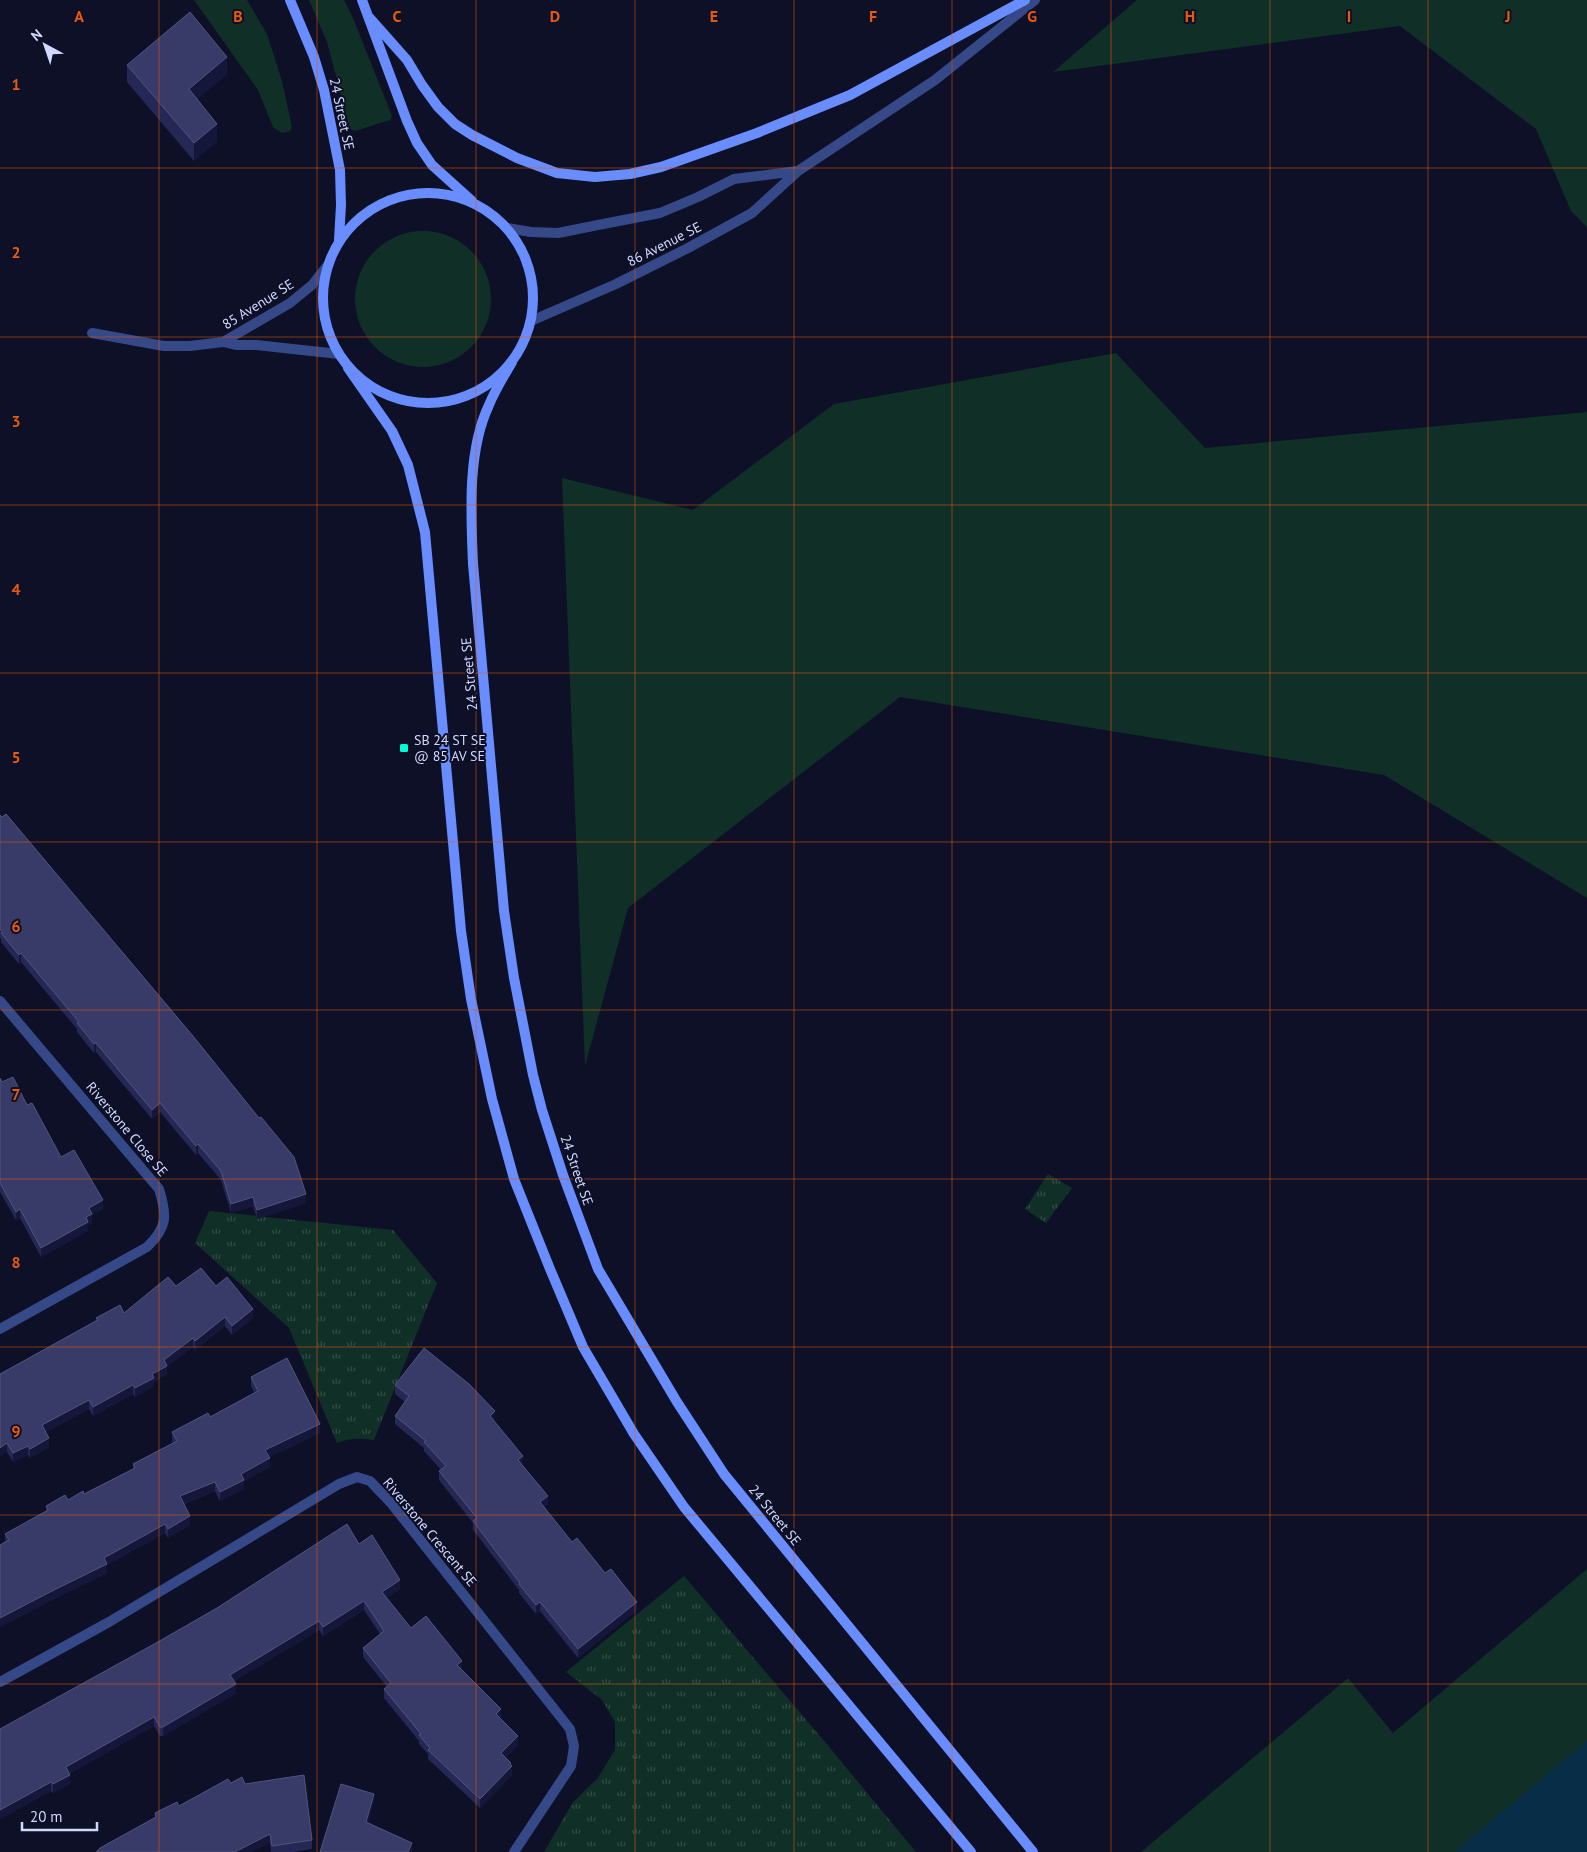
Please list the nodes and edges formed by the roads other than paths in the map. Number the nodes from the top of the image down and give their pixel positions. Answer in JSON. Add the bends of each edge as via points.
{"nodes":[{"id":1,"x":290,"y":0,"type":"edge"},
{"id":2,"x":362,"y":0,"type":"edge"},
{"id":3,"x":1025,"y":0,"type":"edge"},
{"id":4,"x":1035,"y":0,"type":"edge"},
{"id":5,"x":368,"y":16,"type":"junction"},
{"id":6,"x":798,"y":171,"type":"junction"},
{"id":7,"x":475,"y":203,"type":"junction"},
{"id":8,"x":507,"y":228,"type":"junction"},
{"id":9,"x":340,"y":240,"type":"junction"},
{"id":10,"x":327,"y":266,"type":"junction"},
{"id":11,"x":531,"y":320,"type":"junction"},
{"id":12,"x":92,"y":333,"type":"dead end"},
{"id":13,"x":222,"y":342,"type":"junction"},
{"id":14,"x":339,"y":354,"type":"junction"},
{"id":15,"x":512,"y":362,"type":"junction"},
{"id":16,"x":348,"y":368,"type":"junction"},
{"id":17,"x":0,"y":1002,"type":"edge"},
{"id":18,"x":0,"y":1329,"type":"edge"},
{"id":19,"x":0,"y":1682,"type":"edge"},
{"id":20,"x":514,"y":1852,"type":"edge"},
{"id":21,"x":971,"y":1852,"type":"edge"},
{"id":22,"x":1032,"y":1852,"type":"edge"}],
"edges":[{"from":1,"to":9,"type":"main road","name":"24 Street SE","via":[[314,57],[329,116],[340,170]]},
{"from":2,"to":5,"type":"main road"},
{"from":3,"to":5,"type":"main road","via":[[833,102],[661,168],[595,177],[557,172],[517,158],[455,124],[438,107],[407,60]]},
{"from":4,"to":6,"type":"street","name":"86 Avenue SE","via":[[935,80]]},
{"from":5,"to":7,"type":"main road","via":[[417,143],[432,165]]},
{"from":6,"to":8,"type":"street","name":"86 Avenue SE","via":[[734,178],[660,213],[558,233]]},
{"from":6,"to":11,"type":"street","name":"86 Avenue SE","via":[[752,213],[616,284]]},
{"from":7,"to":8,"type":"main road"},
{"from":7,"to":9,"type":"main road","via":[[441,193],[407,194],[370,210],[353,223]]},
{"from":8,"to":11,"type":"main road","via":[[522,248],[530,270],[534,289]]},
{"from":9,"to":10,"type":"main road"},
{"from":10,"to":13,"type":"street","name":"85 Avenue SE","via":[[312,285],[290,303]]},
{"from":10,"to":14,"type":"main road","via":[[322,291],[323,314],[331,341]]},
{"from":11,"to":15,"type":"main road","via":[[529,331]]},
{"from":12,"to":13,"type":"street","name":"85 Avenue SE","via":[[164,346]]},
{"from":13,"to":14,"type":"street","name":"85 Avenue SE"},
{"from":14,"to":16,"type":"main road"},
{"from":15,"to":16,"type":"main road","via":[[498,378],[470,396],[428,404],[393,398],[374,390]]},
{"from":15,"to":22,"type":"main road","name":"24 Street SE","via":[[488,406],[481,427],[472,482],[473,564],[514,978],[533,1075],[563,1175],[598,1269],[724,1474]]},
{"from":16,"to":21,"type":"main road","via":[[392,431],[408,465],[424,532],[461,931],[471,1000],[492,1099],[514,1179],[550,1269],[583,1347],[634,1434],[684,1507]]},
{"from":17,"to":18,"type":"street","name":"Riverstone Close SE","via":[[159,1188],[165,1209],[158,1237],[147,1247]]},
{"from":19,"to":20,"type":"street","name":"Riverstone Crescent SE","via":[[109,1622],[339,1484],[357,1477],[370,1482],[391,1503],[570,1729],[574,1746],[571,1766]]}]}
